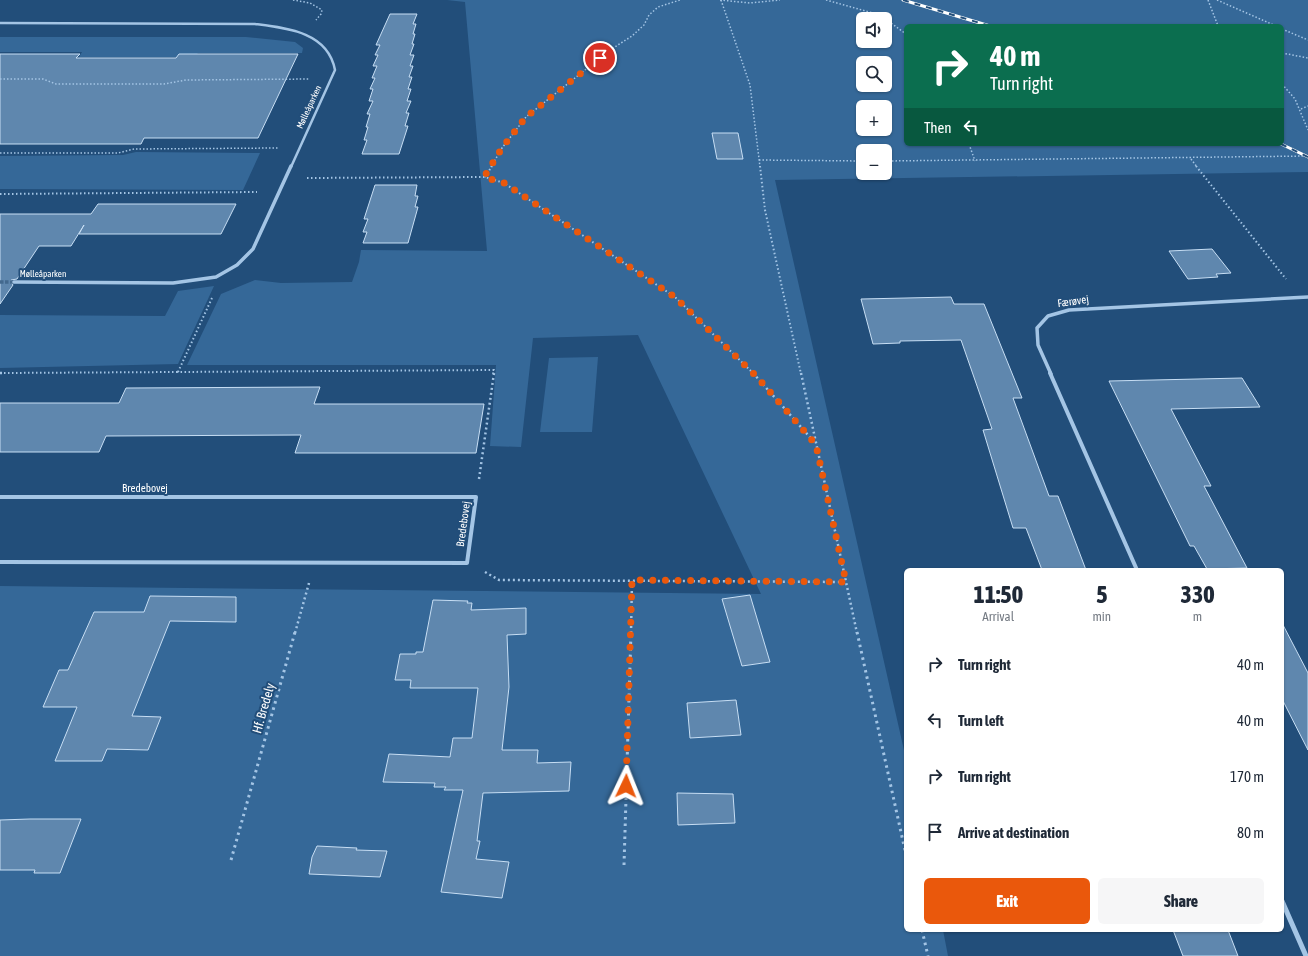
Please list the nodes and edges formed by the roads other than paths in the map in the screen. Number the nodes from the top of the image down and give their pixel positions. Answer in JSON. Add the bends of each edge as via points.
{"nodes":[{"id":1,"x":0,"y":23,"type":"edge"},
{"id":2,"x":14,"y":282,"type":"tunnel mouth"},
{"id":3,"x":1308,"y":298,"type":"edge"},
{"id":4,"x":0,"y":497,"type":"edge"},
{"id":5,"x":0,"y":562,"type":"edge"},
{"id":6,"x":1136,"y":568,"type":"edge"},
{"id":7,"x":1284,"y":906,"type":"edge"},
{"id":8,"x":1306,"y":956,"type":"edge"}],
"edges":[{"from":1,"to":2,"type":"street","name":"Mølleåparken","via":[[255,24],[277,27],[313,39],[333,58],[335,70],[253,250],[237,265],[216,276],[173,283]]},
{"from":3,"to":6,"type":"street","name":"Færøvej","via":[[1069,310],[1048,316],[1038,328],[1038,345]]},
{"from":4,"to":5,"type":"street","name":"Bredebovej","via":[[476,497],[466,563]]},
{"from":7,"to":8,"type":"street"}]}
